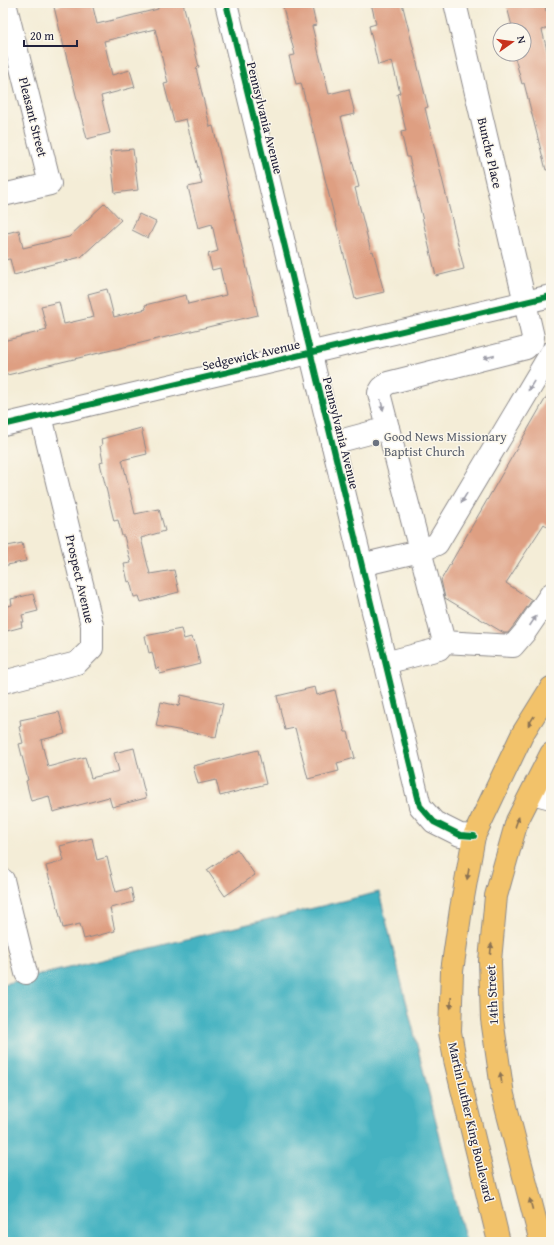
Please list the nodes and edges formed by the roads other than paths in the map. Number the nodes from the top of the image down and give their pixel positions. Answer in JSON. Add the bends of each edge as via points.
{"nodes":[{"id":1,"x":5,"y":3,"type":"edge"},
{"id":2,"x":226,"y":3,"type":"edge"},
{"id":3,"x":455,"y":3,"type":"edge"},
{"id":4,"x":3,"y":195,"type":"edge"},
{"id":5,"x":551,"y":296,"type":"edge"},
{"id":6,"x":525,"y":302,"type":"junction"},
{"id":7,"x":536,"y":342,"type":"edge"},
{"id":8,"x":310,"y":353,"type":"junction"},
{"id":9,"x":551,"y":353,"type":"edge"},
{"id":10,"x":41,"y":416,"type":"junction"},
{"id":11,"x":3,"y":425,"type":"edge"},
{"id":12,"x":388,"y":428,"type":"junction"},
{"id":13,"x":332,"y":443,"type":"junction"},
{"id":14,"x":420,"y":551,"type":"junction"},
{"id":15,"x":361,"y":565,"type":"junction"},
{"id":16,"x":551,"y":594,"type":"edge"},
{"id":17,"x":444,"y":642,"type":"junction"},
{"id":18,"x":385,"y":663,"type":"junction"},
{"id":19,"x":3,"y":682,"type":"edge"},
{"id":20,"x":551,"y":688,"type":"edge"},
{"id":21,"x":551,"y":754,"type":"edge"},
{"id":22,"x":541,"y":795,"type":"edge"},
{"id":23,"x":474,"y":836,"type":"junction"},
{"id":24,"x":3,"y":880,"type":"edge"},
{"id":25,"x":26,"y":973,"type":"dead end"},
{"id":26,"x":499,"y":1242,"type":"edge"},
{"id":27,"x":541,"y":1242,"type":"edge"}],
"edges":[{"from":1,"to":4,"type":"street","name":"Pleasant Street","via":[[50,184]]},
{"from":2,"to":8,"type":"street","name":"Pennsylvania Avenue"},
{"from":3,"to":6,"type":"street","name":"Bunche Place"},
{"from":5,"to":6,"type":"street","name":"Sedgewick Avenue"},
{"from":6,"to":7,"type":"street","name":"Bunche Place"},
{"from":6,"to":8,"type":"street","name":"Sedgewick Avenue"},
{"from":7,"to":12,"type":"street","one_way":true,"via":[[388,384],[380,393]]},
{"from":8,"to":10,"type":"street","name":"Sedgewick Avenue"},
{"from":8,"to":13,"type":"street","name":"Pennsylvania Avenue"},
{"from":9,"to":14,"type":"street","one_way":true,"via":[[436,544]]},
{"from":10,"to":11,"type":"street","name":"Sedgewick Avenue"},
{"from":10,"to":19,"type":"street","name":"Prospect Avenue","via":[[92,625],[92,648],[77,664]]},
{"from":12,"to":13,"type":"street"},
{"from":12,"to":14,"type":"street"},
{"from":13,"to":15,"type":"street","name":"Pennsylvania Avenue"},
{"from":14,"to":15,"type":"street"},
{"from":14,"to":17,"type":"street"},
{"from":15,"to":18,"type":"street","name":"Pennsylvania Avenue"},
{"from":17,"to":16,"type":"street","one_way":true,"via":[[513,646]]},
{"from":17,"to":18,"type":"street","via":[[439,649]]},
{"from":18,"to":23,"type":"street","name":"Pennsylvania Avenue","via":[[420,806],[434,822],[460,835]]},
{"from":20,"to":23,"type":"main road","one_way":true,"via":[[523,733]]},
{"from":21,"to":22,"type":"main road","name":"14th Street"},
{"from":27,"to":22,"type":"main road","name":"14th Street","one_way":true,"via":[[503,1095],[492,1019],[490,961],[496,896],[517,821]]},
{"from":23,"to":26,"type":"main road","name":"Martin Luther King Boulevard","one_way":true,"via":[[452,971],[450,1032]]},
{"from":24,"to":25,"type":"street"}]}
